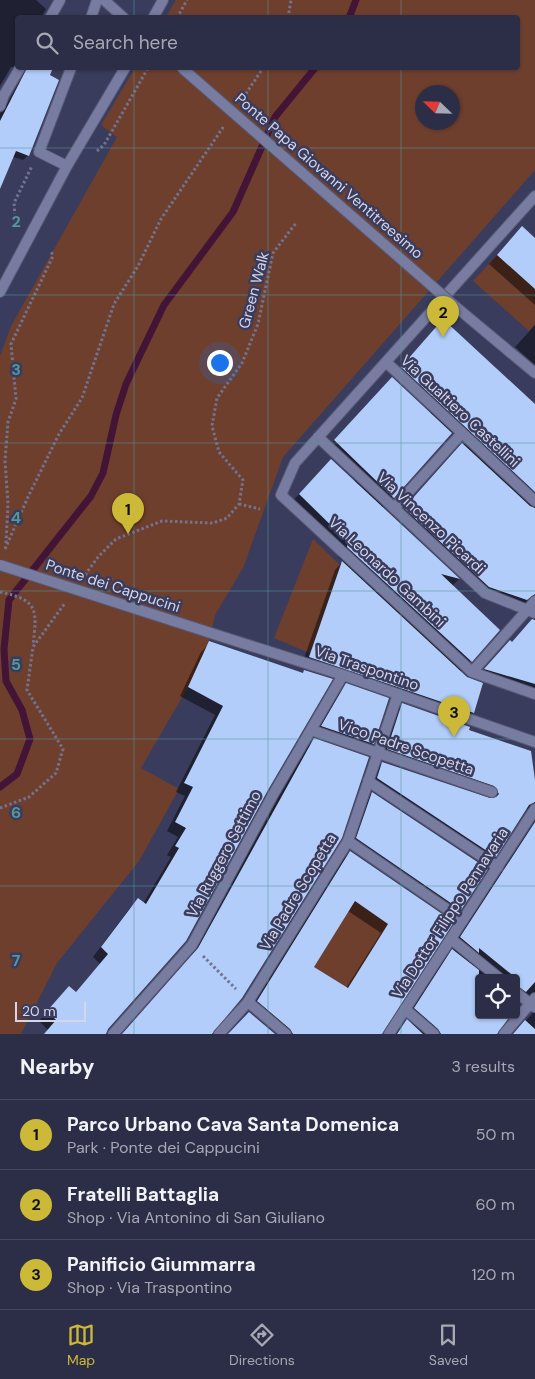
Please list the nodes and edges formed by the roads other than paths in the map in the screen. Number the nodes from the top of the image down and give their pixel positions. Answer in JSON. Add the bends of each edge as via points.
{"nodes":[{"id":1,"x":60,"y":0,"type":"edge"},
{"id":2,"x":97,"y":0,"type":"edge"},
{"id":3,"x":104,"y":0,"type":"edge"},
{"id":4,"x":163,"y":0,"type":"edge"},
{"id":5,"x":52,"y":15,"type":"edge"},
{"id":6,"x":92,"y":15,"type":"edge"},
{"id":7,"x":121,"y":15,"type":"edge"},
{"id":8,"x":155,"y":15,"type":"edge"},
{"id":9,"x":19,"y":70,"type":"edge"},
{"id":10,"x":71,"y":70,"type":"edge"},
{"id":11,"x":123,"y":70,"type":"edge"},
{"id":12,"x":184,"y":70,"type":"edge"},
{"id":13,"x":0,"y":106,"type":"edge"},
{"id":14,"x":67,"y":166,"type":"junction"},
{"id":15,"x":534,"y":200,"type":"edge"},
{"id":16,"x":0,"y":292,"type":"edge"},
{"id":17,"x":387,"y":363,"type":"junction"},
{"id":18,"x":535,"y":373,"type":"edge"},
{"id":19,"x":462,"y":433,"type":"junction"},
{"id":20,"x":318,"y":436,"type":"junction"},
{"id":21,"x":535,"y":500,"type":"edge"},
{"id":22,"x":394,"y":508,"type":"junction"},
{"id":23,"x":2,"y":560,"type":"edge"},
{"id":24,"x":535,"y":600,"type":"edge"},
{"id":25,"x":531,"y":612,"type":"edge"},
{"id":26,"x":218,"y":636,"type":"joint"},
{"id":27,"x":472,"y":672,"type":"junction"},
{"id":28,"x":343,"y":675,"type":"junction"},
{"id":29,"x":398,"y":694,"type":"junction"},
{"id":30,"x":535,"y":694,"type":"edge"},
{"id":31,"x":311,"y":730,"type":"junction"},
{"id":32,"x":535,"y":742,"type":"edge"},
{"id":33,"x":378,"y":753,"type":"junction"},
{"id":34,"x":368,"y":781,"type":"junction"},
{"id":35,"x":492,"y":792,"type":"dead end"},
{"id":36,"x":535,"y":809,"type":"edge"},
{"id":37,"x":348,"y":841,"type":"junction"},
{"id":38,"x":498,"y":867,"type":"junction"},
{"id":39,"x":463,"y":920,"type":"junction"},
{"id":40,"x":451,"y":939,"type":"junction"},
{"id":41,"x":494,"y":974,"type":"edge"},
{"id":42,"x":520,"y":995,"type":"edge"},
{"id":43,"x":248,"y":1002,"type":"junction"},
{"id":44,"x":533,"y":1003,"type":"edge"},
{"id":45,"x":405,"y":1009,"type":"junction"},
{"id":46,"x":113,"y":1034,"type":"edge"},
{"id":47,"x":219,"y":1034,"type":"edge"},
{"id":48,"x":286,"y":1034,"type":"edge"},
{"id":49,"x":389,"y":1034,"type":"edge"},
{"id":50,"x":434,"y":1034,"type":"edge"},
{"id":51,"x":504,"y":1034,"type":"edge"}],
"edges":[{"from":1,"to":5,"type":"street"},
{"from":2,"to":6,"type":"street"},
{"from":3,"to":7,"type":"street"},
{"from":4,"to":8,"type":"street"},
{"from":9,"to":13,"type":"street"},
{"from":10,"to":14,"type":"street","via":[[39,152]]},
{"from":11,"to":14,"type":"street"},
{"from":12,"to":18,"type":"street","name":"Ponte Papa Giovanni Ventitreesimo","bridge":true},
{"from":14,"to":16,"type":"street"},
{"from":15,"to":17,"type":"street"},
{"from":17,"to":19,"type":"street","name":"Via Gualtiero Castellini"},
{"from":17,"to":20,"type":"street"},
{"from":19,"to":21,"type":"street","name":"Via Gualtiero Castellini"},
{"from":19,"to":22,"type":"street"},
{"from":20,"to":22,"type":"street","name":"Via Vincenzo Picardi"},
{"from":20,"to":27,"type":"street","name":"Via Leonardo Gambini","via":[[295,463],[281,495]]},
{"from":22,"to":25,"type":"street","name":"Via Vincenzo Picardi","via":[[484,593]]},
{"from":23,"to":26,"type":"street","name":"Ponte dei Cappucini","bridge":true},
{"from":24,"to":25,"type":"street"},
{"from":25,"to":27,"type":"street"},
{"from":26,"to":28,"type":"street","name":"Via Traspontino"},
{"from":27,"to":30,"type":"street"},
{"from":28,"to":29,"type":"street","name":"Via Traspontino"},
{"from":28,"to":31,"type":"street","name":"Via Ruggero Settimo"},
{"from":29,"to":32,"type":"street","name":"Via Traspontino"},
{"from":29,"to":33,"type":"street","name":"Via Padre Scopetta"},
{"from":31,"to":33,"type":"street","name":"Vico Padre Scopetta"},
{"from":31,"to":46,"type":"street","name":"Via Ruggero Settimo","via":[[192,945]]},
{"from":33,"to":34,"type":"street","name":"Via Padre Scopetta"},
{"from":33,"to":35,"type":"street","name":"Vico Padre Scopetta"},
{"from":34,"to":37,"type":"street","name":"Via Padre Scopetta"},
{"from":34,"to":38,"type":"street"},
{"from":36,"to":38,"type":"street","name":"Via Dottor Filippo Pennavaria"},
{"from":37,"to":39,"type":"street"},
{"from":37,"to":43,"type":"street","name":"Via Padre Scopetta"},
{"from":38,"to":39,"type":"street","name":"Via Dottor Filippo Pennavaria"},
{"from":39,"to":40,"type":"street","name":"Via Dottor Filippo Pennavaria"},
{"from":40,"to":41,"type":"street"},
{"from":40,"to":45,"type":"street","name":"Via Dottor Filippo Pennavaria"},
{"from":42,"to":44,"type":"street"},
{"from":43,"to":47,"type":"street","name":"Via Padre Scopetta"},
{"from":43,"to":48,"type":"street"},
{"from":44,"to":51,"type":"street"},
{"from":45,"to":49,"type":"street","name":"Via Dottor Filippo Pennavaria"},
{"from":45,"to":50,"type":"street"}]}
